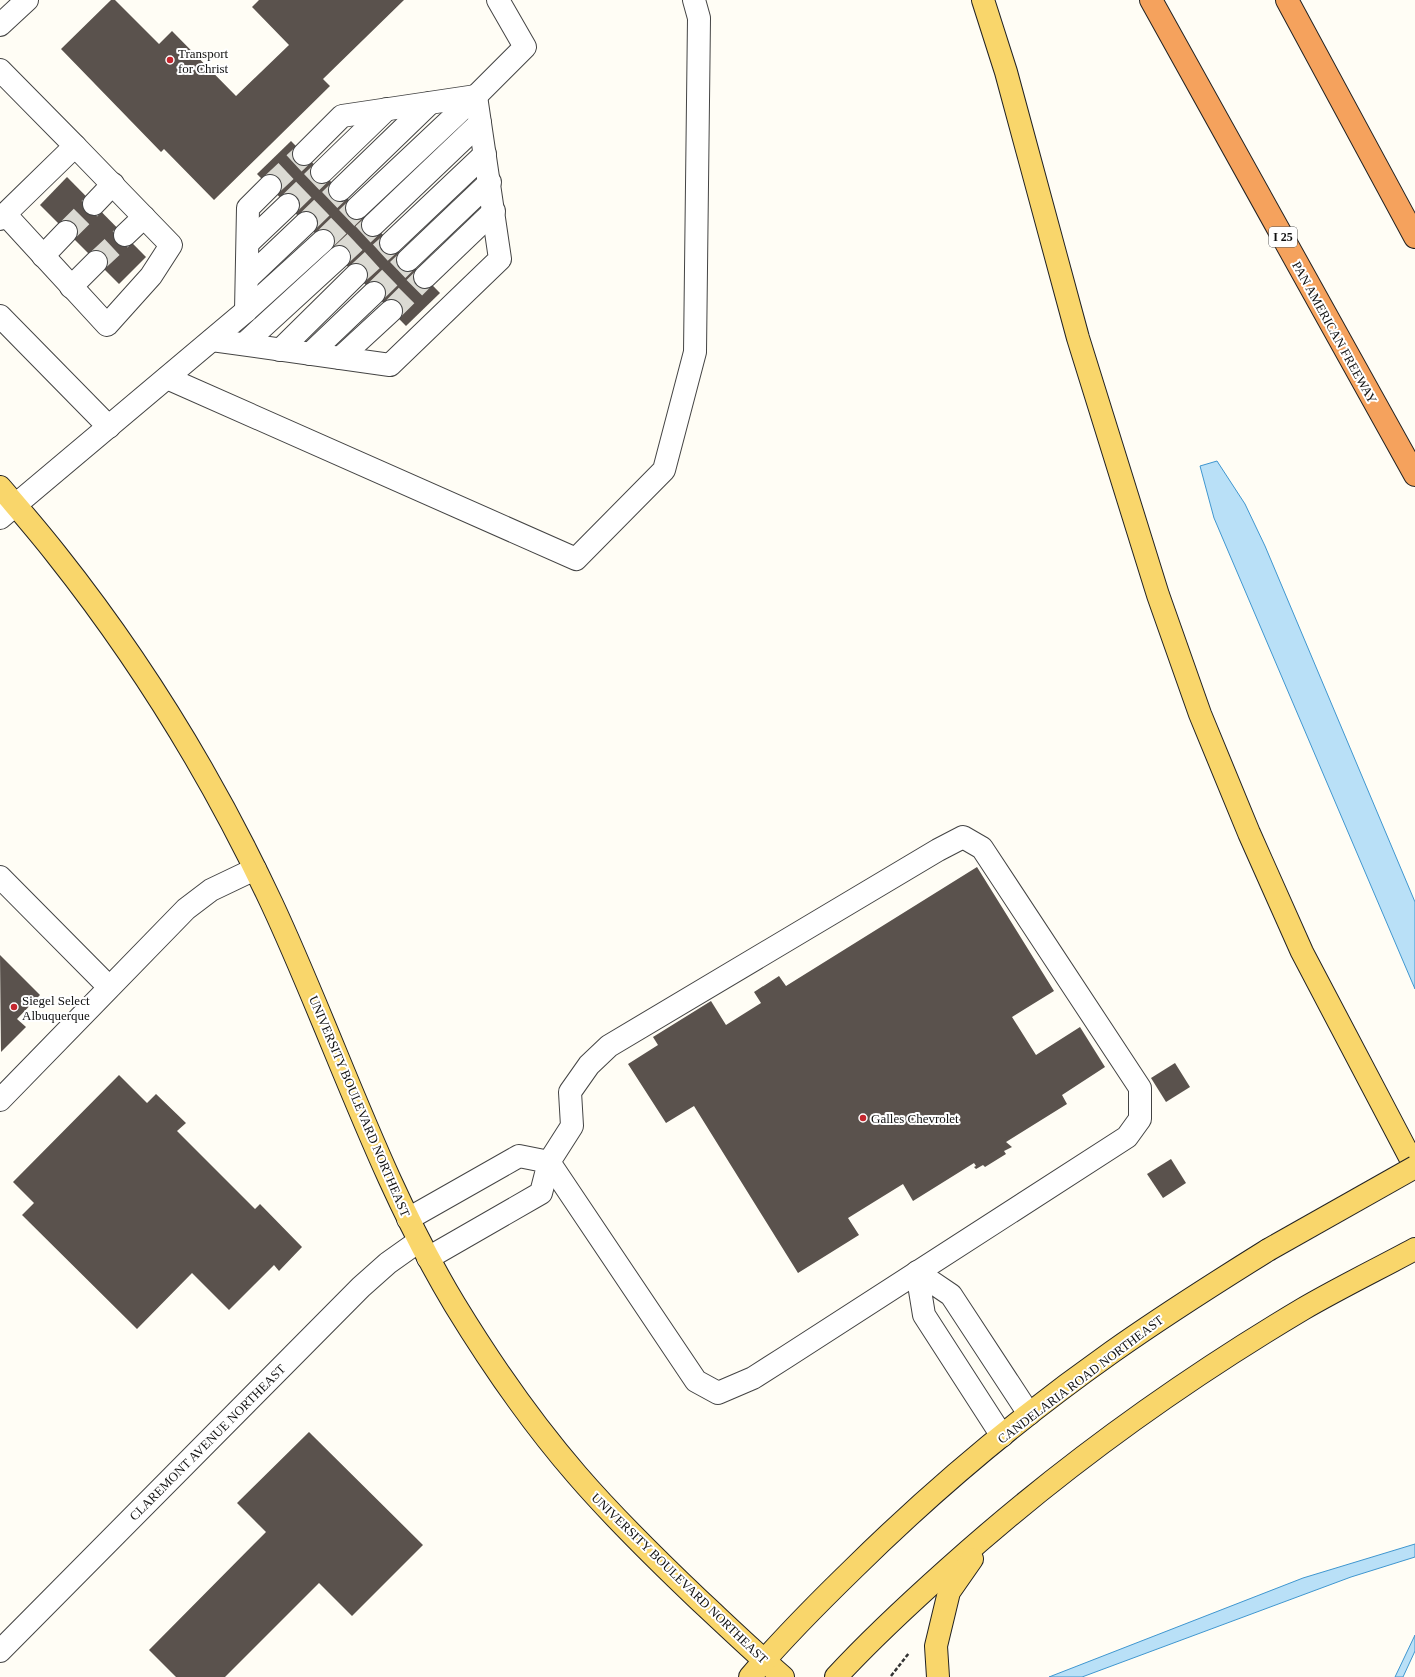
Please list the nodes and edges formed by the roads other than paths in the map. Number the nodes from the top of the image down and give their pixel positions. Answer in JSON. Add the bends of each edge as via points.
{"nodes":[{"id":1,"x":27,"y":0,"type":"edge"},
{"id":2,"x":498,"y":0,"type":"edge"},
{"id":3,"x":694,"y":0,"type":"edge"},
{"id":4,"x":983,"y":0,"type":"edge"},
{"id":5,"x":1151,"y":0,"type":"edge"},
{"id":6,"x":1288,"y":0,"type":"edge"},
{"id":7,"x":0,"y":25,"type":"edge"},
{"id":8,"x":0,"y":70,"type":"edge"},
{"id":9,"x":476,"y":96,"type":"junction"},
{"id":10,"x":430,"y":103,"type":"junction"},
{"id":11,"x":387,"y":110,"type":"junction"},
{"id":12,"x":480,"y":122,"type":"junction"},
{"id":13,"x":75,"y":146,"type":"junction"},
{"id":14,"x":304,"y":154,"type":"tunnel mouth"},
{"id":15,"x":485,"y":154,"type":"junction"},
{"id":16,"x":322,"y":172,"type":"tunnel mouth"},
{"id":17,"x":490,"y":182,"type":"junction"},
{"id":18,"x":113,"y":184,"type":"junction"},
{"id":19,"x":270,"y":186,"type":"tunnel mouth"},
{"id":20,"x":340,"y":190,"type":"tunnel mouth"},
{"id":21,"x":94,"y":204,"type":"tunnel mouth"},
{"id":22,"x":288,"y":205,"type":"tunnel mouth"},
{"id":23,"x":357,"y":208,"type":"tunnel mouth"},
{"id":24,"x":494,"y":211,"type":"junction"},
{"id":25,"x":2,"y":217,"type":"edge"},
{"id":26,"x":144,"y":217,"type":"junction"},
{"id":27,"x":306,"y":223,"type":"tunnel mouth"},
{"id":28,"x":373,"y":225,"type":"tunnel mouth"},
{"id":29,"x":66,"y":232,"type":"tunnel mouth"},
{"id":30,"x":125,"y":235,"type":"tunnel mouth"},
{"id":31,"x":1415,"y":237,"type":"edge"},
{"id":32,"x":323,"y":241,"type":"tunnel mouth"},
{"id":33,"x":248,"y":243,"type":"junction"},
{"id":34,"x":391,"y":243,"type":"tunnel mouth"},
{"id":35,"x":43,"y":256,"type":"junction"},
{"id":36,"x":339,"y":258,"type":"tunnel mouth"},
{"id":37,"x":408,"y":260,"type":"tunnel mouth"},
{"id":38,"x":96,"y":262,"type":"tunnel mouth"},
{"id":39,"x":356,"y":275,"type":"tunnel mouth"},
{"id":40,"x":424,"y":277,"type":"tunnel mouth"},
{"id":41,"x":247,"y":278,"type":"junction"},
{"id":42,"x":71,"y":287,"type":"junction"},
{"id":43,"x":374,"y":293,"type":"tunnel mouth"},
{"id":44,"x":391,"y":310,"type":"tunnel mouth"},
{"id":45,"x":246,"y":311,"type":"junction"},
{"id":46,"x":0,"y":316,"type":"edge"},
{"id":47,"x":212,"y":340,"type":"junction"},
{"id":48,"x":244,"y":344,"type":"junction"},
{"id":49,"x":280,"y":350,"type":"junction"},
{"id":50,"x":310,"y":354,"type":"junction"},
{"id":51,"x":340,"y":358,"type":"junction"},
{"id":52,"x":167,"y":378,"type":"junction"},
{"id":53,"x":109,"y":426,"type":"junction"},
{"id":54,"x":1415,"y":475,"type":"edge"},
{"id":55,"x":0,"y":487,"type":"edge"},
{"id":56,"x":8,"y":512,"type":"edge"},
{"id":57,"x":255,"y":869,"type":"junction"},
{"id":58,"x":0,"y":877,"type":"edge"},
{"id":59,"x":109,"y":987,"type":"junction"},
{"id":60,"x":0,"y":1100,"type":"edge"},
{"id":61,"x":549,"y":1162,"type":"junction"},
{"id":62,"x":1415,"y":1167,"type":"edge"},
{"id":63,"x":408,"y":1219,"type":"junction"},
{"id":64,"x":424,"y":1249,"type":"junction"},
{"id":65,"x":1415,"y":1249,"type":"edge"},
{"id":66,"x":917,"y":1272,"type":"junction"},
{"id":67,"x":1029,"y":1414,"type":"junction"},
{"id":68,"x":1002,"y":1436,"type":"junction"},
{"id":69,"x":990,"y":1531,"type":"junction"},
{"id":70,"x":0,"y":1651,"type":"edge"},
{"id":71,"x":764,"y":1661,"type":"junction"},
{"id":72,"x":750,"y":1677,"type":"edge"},
{"id":73,"x":783,"y":1677,"type":"edge"},
{"id":74,"x":836,"y":1677,"type":"edge"},
{"id":75,"x":938,"y":1677,"type":"edge"}],
"edges":[{"from":1,"to":7,"type":"street"},
{"from":2,"to":9,"type":"street","via":[[525,47]]},
{"from":3,"to":52,"type":"street","via":[[699,18],[695,352],[664,470],[576,559]]},
{"from":4,"to":62,"type":"main road","via":[[1006,72],[1078,338],[1158,595],[1200,714],[1302,952]]},
{"from":5,"to":54,"type":"highway","name":"PAN AMERICAN FREEWAY","number":"I 25"},
{"from":6,"to":31,"type":"highway"},
{"from":8,"to":13,"type":"street"},
{"from":9,"to":10,"type":"street"},
{"from":9,"to":12,"type":"street"},
{"from":9,"to":23,"type":"street"},
{"from":10,"to":11,"type":"street"},
{"from":10,"to":20,"type":"street"},
{"from":11,"to":14,"type":"street","via":[[342,116]]},
{"from":11,"to":16,"type":"street"},
{"from":12,"to":15,"type":"street"},
{"from":12,"to":28,"type":"street"},
{"from":13,"to":18,"type":"street"},
{"from":13,"to":25,"type":"street"},
{"from":15,"to":17,"type":"street"},
{"from":15,"to":34,"type":"street"},
{"from":17,"to":24,"type":"street"},
{"from":17,"to":37,"type":"street"},
{"from":18,"to":21,"type":"street"},
{"from":18,"to":26,"type":"street"},
{"from":19,"to":33,"type":"street","via":[[248,208]]},
{"from":22,"to":33,"type":"street"},
{"from":24,"to":40,"type":"street"},
{"from":24,"to":51,"type":"street","via":[[500,259],[390,365]]},
{"from":25,"to":35,"type":"street"},
{"from":26,"to":30,"type":"street"},
{"from":26,"to":42,"type":"street","via":[[172,245],[151,276],[107,326]]},
{"from":27,"to":41,"type":"street"},
{"from":29,"to":35,"type":"street"},
{"from":32,"to":45,"type":"street"},
{"from":33,"to":41,"type":"street"},
{"from":35,"to":42,"type":"street"},
{"from":36,"to":48,"type":"street"},
{"from":38,"to":42,"type":"street"},
{"from":39,"to":49,"type":"street"},
{"from":41,"to":45,"type":"street"},
{"from":43,"to":50,"type":"street"},
{"from":44,"to":51,"type":"street"},
{"from":45,"to":47,"type":"street"},
{"from":46,"to":53,"type":"street"},
{"from":47,"to":48,"type":"street"},
{"from":47,"to":52,"type":"street"},
{"from":48,"to":49,"type":"street"},
{"from":49,"to":50,"type":"street"},
{"from":50,"to":51,"type":"street"},
{"from":52,"to":53,"type":"street"},
{"from":53,"to":56,"type":"street"},
{"from":55,"to":56,"type":"main road","name":"UNIVERSITY BOULEVARD NORTHEAST"},
{"from":56,"to":57,"type":"main road","name":"UNIVERSITY BOULEVARD NORTHEAST","via":[[74,578],[106,621],[153,690],[196,761]]},
{"from":57,"to":59,"type":"street","via":[[211,890],[186,909]]},
{"from":57,"to":63,"type":"main road","name":"UNIVERSITY BOULEVARD NORTHEAST","via":[[304,976]]},
{"from":58,"to":59,"type":"street"},
{"from":59,"to":60,"type":"street"},
{"from":61,"to":63,"type":"street","via":[[519,1156]]},
{"from":61,"to":64,"type":"street","name":"CLAREMONT AVENUE NORTHEAST","via":[[541,1193]]},
{"from":61,"to":66,"type":"street","via":[[696,1381],[718,1393],[753,1378]]},
{"from":61,"to":66,"type":"street","name":"CLAREMONT AVENUE NORTHEAST","via":[[572,1126],[570,1092],[589,1065],[609,1046],[963,837],[982,848],[1140,1088],[1140,1119],[1127,1137]]},
{"from":62,"to":67,"type":"main road","name":"CANDELARIA ROAD NORTHEAST","bridge":true,"via":[[1268,1250],[1188,1300]]},
{"from":63,"to":64,"type":"main road","name":"UNIVERSITY BOULEVARD NORTHEAST"},
{"from":64,"to":70,"type":"street","name":"CLAREMONT AVENUE NORTHEAST","via":[[388,1263],[360,1287]]},
{"from":64,"to":71,"type":"main road","name":"UNIVERSITY BOULEVARD NORTHEAST","via":[[492,1364],[575,1474],[621,1524]]},
{"from":65,"to":69,"type":"main road","via":[[1304,1309],[1222,1359],[1064,1470]]},
{"from":66,"to":67,"type":"street","via":[[951,1295]]},
{"from":66,"to":68,"type":"street","via":[[924,1315]]},
{"from":67,"to":68,"type":"main road","name":"CANDELARIA ROAD NORTHEAST"},
{"from":68,"to":71,"type":"main road","name":"CANDELARIA ROAD NORTHEAST","via":[[894,1529]]},
{"from":69,"to":74,"type":"main road","via":[[919,1595]]},
{"from":69,"to":75,"type":"main road","via":[[949,1592],[936,1646]]},
{"from":71,"to":72,"type":"main road","name":"CANDELARIA ROAD NORTHEAST"},
{"from":71,"to":73,"type":"main road","name":"UNIVERSITY BOULEVARD NORTHEAST"}]}
